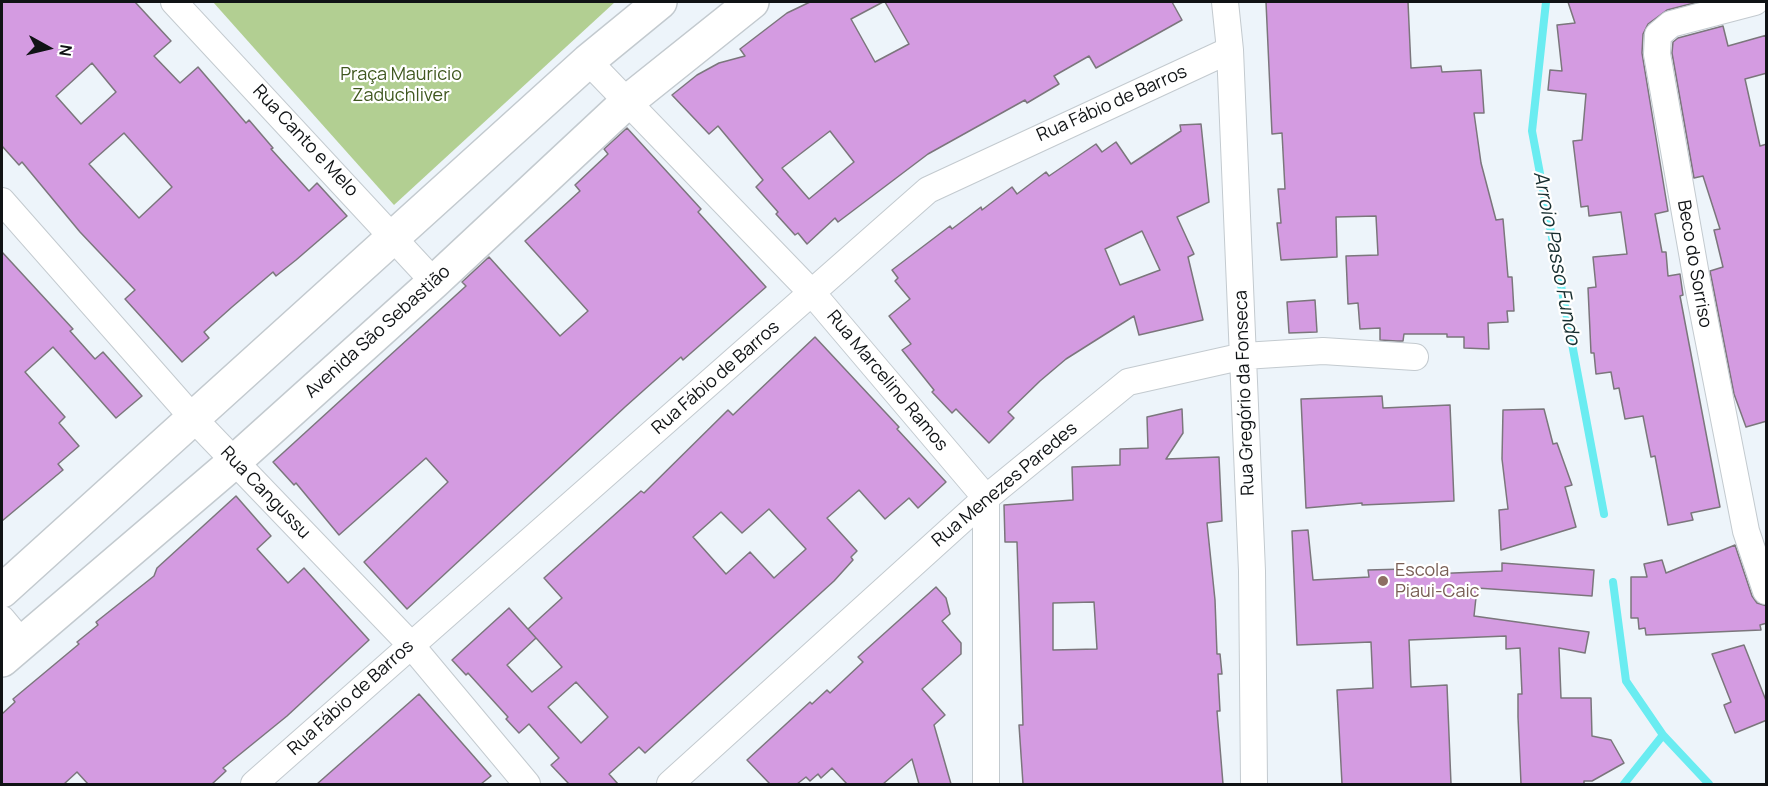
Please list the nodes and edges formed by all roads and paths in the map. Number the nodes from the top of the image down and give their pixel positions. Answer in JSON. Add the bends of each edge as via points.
{"nodes":[{"id":1,"x":174,"y":2,"type":"edge"},
{"id":2,"x":660,"y":2,"type":"edge"},
{"id":3,"x":752,"y":2,"type":"edge"},
{"id":4,"x":1225,"y":2,"type":"edge"},
{"id":5,"x":1755,"y":2,"type":"edge"},
{"id":6,"x":1230,"y":50,"type":"junction"},
{"id":7,"x":588,"y":60,"type":"junction"},
{"id":8,"x":627,"y":102,"type":"junction"},
{"id":9,"x":2,"y":201,"type":"edge"},
{"id":10,"x":394,"y":237,"type":"junction"},
{"id":11,"x":434,"y":282,"type":"junction"},
{"id":12,"x":813,"y":294,"type":"junction"},
{"id":13,"x":1244,"y":356,"type":"junction"},
{"id":14,"x":1414,"y":357,"type":"dead end"},
{"id":15,"x":193,"y":418,"type":"junction"},
{"id":16,"x":235,"y":461,"type":"junction"},
{"id":17,"x":986,"y":498,"type":"junction"},
{"id":18,"x":2,"y":591,"type":"edge"},
{"id":19,"x":1767,"y":591,"type":"edge"},
{"id":20,"x":8,"y":641,"type":"edge"},
{"id":21,"x":410,"y":644,"type":"junction"},
{"id":22,"x":254,"y":784,"type":"edge"},
{"id":23,"x":527,"y":784,"type":"edge"},
{"id":24,"x":670,"y":784,"type":"edge"},
{"id":25,"x":986,"y":784,"type":"edge"},
{"id":26,"x":1254,"y":784,"type":"edge"}],
"edges":[{"from":1,"to":10,"type":"street","name":"Rua Canto e Melo"},
{"from":2,"to":7,"type":"street"},
{"from":3,"to":8,"type":"street","name":"Avenida São Sebastião"},
{"from":4,"to":6,"type":"street","name":"Rua Gregório da Fonseca"},
{"from":5,"to":19,"type":"street","name":"Beco do Sorriso","via":[[1671,24],[1658,34],[1657,54],[1696,282],[1746,531]]},
{"from":6,"to":12,"type":"street","name":"Rua Fábio de Barros","via":[[928,190]]},
{"from":6,"to":13,"type":"street","name":"Rua Gregório da Fonseca"},
{"from":7,"to":8,"type":"street","name":"Rua Marcelino Ramos"},
{"from":7,"to":10,"type":"street"},
{"from":8,"to":11,"type":"street","name":"Avenida São Sebastião"},
{"from":8,"to":12,"type":"street","name":"Rua Marcelino Ramos"},
{"from":9,"to":15,"type":"street","name":"Rua Cangussu"},
{"from":10,"to":11,"type":"street","name":"Rua Canto e Melo"},
{"from":10,"to":15,"type":"street"},
{"from":11,"to":16,"type":"street","name":"Avenida São Sebastião"},
{"from":12,"to":17,"type":"street","name":"Rua Marcelino Ramos"},
{"from":12,"to":21,"type":"street","name":"Rua Fábio de Barros"},
{"from":13,"to":14,"type":"street","name":"Rua Menezes Paredes","via":[[1323,351]]},
{"from":13,"to":17,"type":"street","name":"Rua Menezes Paredes","via":[[1128,382]]},
{"from":13,"to":26,"type":"street","name":"Rua Gregório da Fonseca"},
{"from":15,"to":16,"type":"street","name":"Rua Cangussu"},
{"from":15,"to":18,"type":"street"},
{"from":16,"to":20,"type":"street","name":"Avenida São Sebastião"},
{"from":16,"to":21,"type":"street","name":"Rua Cangussu"},
{"from":17,"to":24,"type":"street","name":"Rua Menezes Paredes"},
{"from":17,"to":25,"type":"street"},
{"from":21,"to":22,"type":"street","name":"Rua Fábio de Barros"},
{"from":21,"to":23,"type":"street","name":"Rua Cangussu"}]}
